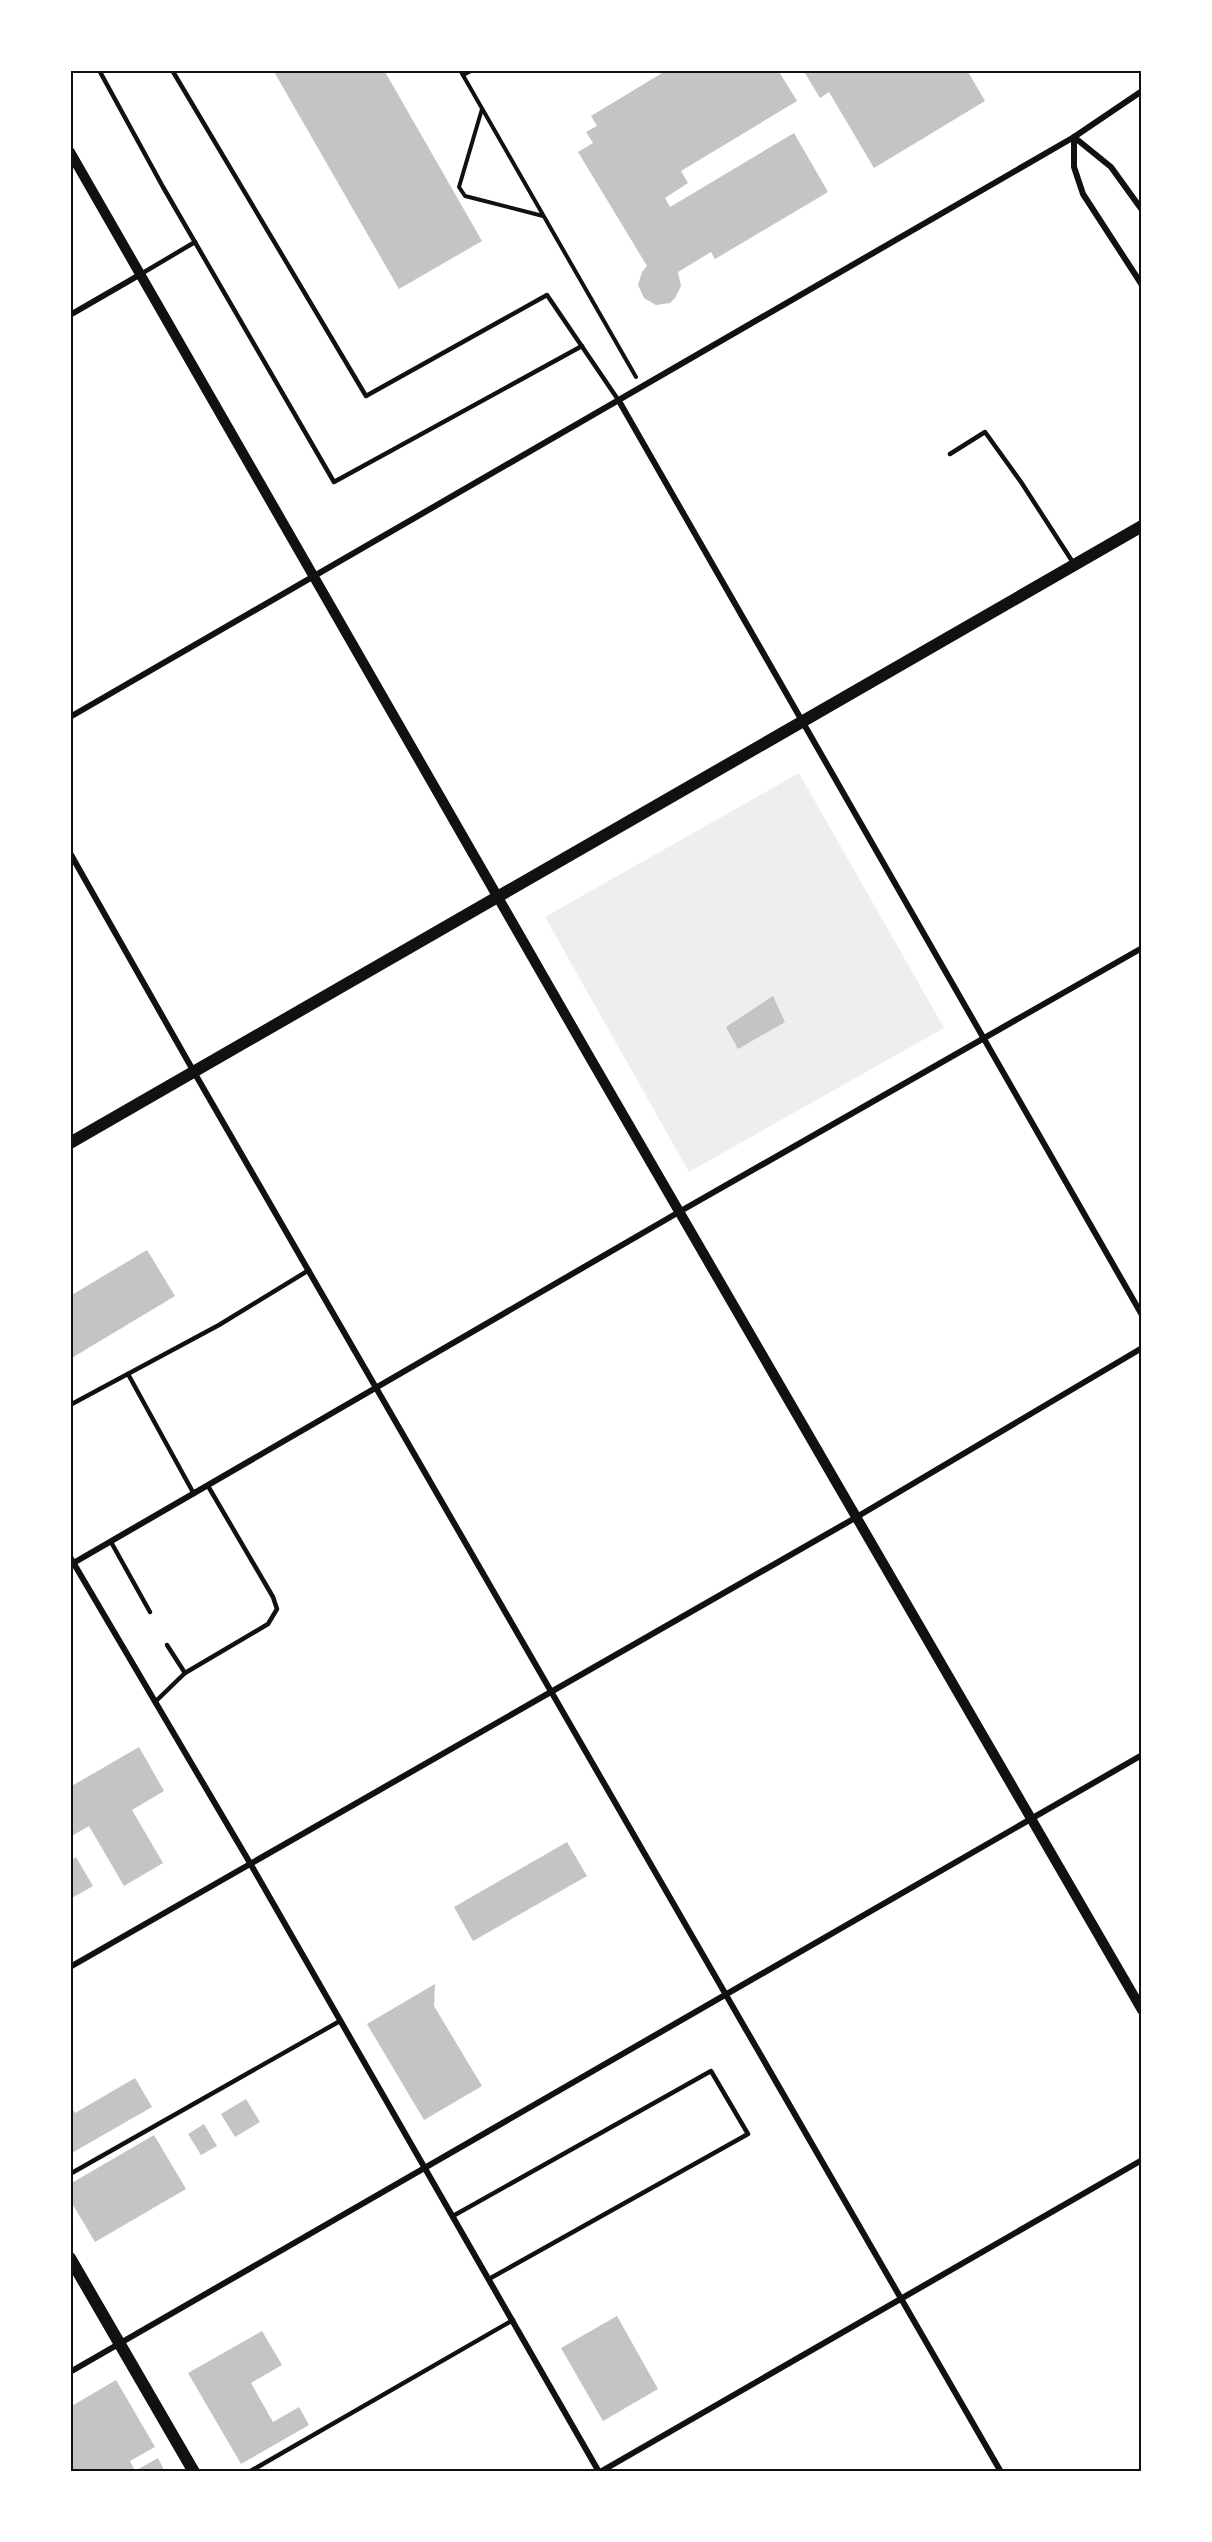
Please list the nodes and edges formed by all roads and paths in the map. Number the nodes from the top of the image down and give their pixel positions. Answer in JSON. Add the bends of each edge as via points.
{"nodes":[{"id":1,"x":99,"y":70,"type":"edge"},
{"id":2,"x":172,"y":70,"type":"edge"},
{"id":3,"x":473,"y":70,"type":"edge"},
{"id":4,"x":572,"y":70,"type":"edge"},
{"id":5,"x":578,"y":70,"type":"edge"},
{"id":6,"x":462,"y":73,"type":"edge"},
{"id":7,"x":1142,"y":91,"type":"edge"},
{"id":8,"x":482,"y":108,"type":"junction"},
{"id":9,"x":1074,"y":137,"type":"junction"},
{"id":10,"x":70,"y":152,"type":"edge"},
{"id":11,"x":1142,"y":210,"type":"edge"},
{"id":12,"x":544,"y":216,"type":"junction"},
{"id":13,"x":195,"y":242,"type":"junction"},
{"id":14,"x":141,"y":274,"type":"junction"},
{"id":15,"x":1142,"y":285,"type":"edge"},
{"id":16,"x":70,"y":315,"type":"edge"},
{"id":17,"x":582,"y":346,"type":"junction"},
{"id":18,"x":642,"y":388,"type":"junction"},
{"id":19,"x":619,"y":401,"type":"junction"},
{"id":20,"x":950,"y":454,"type":"dead end"},
{"id":21,"x":1142,"y":526,"type":"edge"},
{"id":22,"x":1074,"y":564,"type":"junction"},
{"id":23,"x":315,"y":577,"type":"junction"},
{"id":24,"x":70,"y":717,"type":"edge"},
{"id":25,"x":801,"y":721,"type":"junction"},
{"id":26,"x":70,"y":853,"type":"edge"},
{"id":27,"x":497,"y":895,"type":"junction"},
{"id":28,"x":1142,"y":948,"type":"edge"},
{"id":29,"x":985,"y":1039,"type":"junction"},
{"id":30,"x":194,"y":1072,"type":"junction"},
{"id":31,"x":70,"y":1143,"type":"edge"},
{"id":32,"x":679,"y":1212,"type":"junction"},
{"id":33,"x":309,"y":1270,"type":"junction"},
{"id":34,"x":1142,"y":1315,"type":"edge"},
{"id":35,"x":1142,"y":1348,"type":"edge"},
{"id":36,"x":128,"y":1374,"type":"junction"},
{"id":37,"x":378,"y":1388,"type":"junction"},
{"id":38,"x":70,"y":1404,"type":"edge"},
{"id":39,"x":208,"y":1486,"type":"junction"},
{"id":40,"x":194,"y":1494,"type":"junction"},
{"id":41,"x":855,"y":1518,"type":"junction"},
{"id":42,"x":111,"y":1542,"type":"junction"},
{"id":43,"x":72,"y":1562,"type":"edge"},
{"id":44,"x":150,"y":1612,"type":"dead end"},
{"id":45,"x":167,"y":1645,"type":"dead end"},
{"id":46,"x":184,"y":1673,"type":"junction"},
{"id":47,"x":551,"y":1692,"type":"junction"},
{"id":48,"x":155,"y":1702,"type":"junction"},
{"id":49,"x":1142,"y":1755,"type":"edge"},
{"id":50,"x":1031,"y":1820,"type":"junction"},
{"id":51,"x":250,"y":1863,"type":"junction"},
{"id":52,"x":70,"y":1967,"type":"edge"},
{"id":53,"x":726,"y":1994,"type":"junction"},
{"id":54,"x":1142,"y":2010,"type":"edge"},
{"id":55,"x":340,"y":2020,"type":"junction"},
{"id":56,"x":1142,"y":2160,"type":"edge"},
{"id":57,"x":425,"y":2167,"type":"junction"},
{"id":58,"x":70,"y":2174,"type":"edge"},
{"id":59,"x":453,"y":2216,"type":"junction"},
{"id":60,"x":70,"y":2259,"type":"edge"},
{"id":61,"x":489,"y":2279,"type":"junction"},
{"id":62,"x":899,"y":2298,"type":"junction"},
{"id":63,"x":513,"y":2320,"type":"junction"},
{"id":64,"x":119,"y":2344,"type":"junction"},
{"id":65,"x":70,"y":2372,"type":"edge"},
{"id":66,"x":194,"y":2472,"type":"edge"},
{"id":67,"x":249,"y":2472,"type":"edge"},
{"id":68,"x":600,"y":2472,"type":"edge"},
{"id":69,"x":1001,"y":2472,"type":"edge"}],
"edges":[{"from":1,"to":13,"type":"lane"},
{"from":2,"to":17,"type":"lane","via":[[366,396],[548,295]]},
{"from":3,"to":6,"type":"path"},
{"from":4,"to":5,"type":"path"},
{"from":6,"to":8,"type":"path"},
{"from":7,"to":9,"type":"street"},
{"from":8,"to":12,"type":"path"},
{"from":8,"to":12,"type":"path","via":[[459,188],[465,196]]},
{"from":9,"to":11,"type":"street","via":[[1111,167]]},
{"from":9,"to":15,"type":"street","via":[[1074,167],[1083,194]]},
{"from":9,"to":18,"type":"street"},
{"from":10,"to":14,"type":"street"},
{"from":12,"to":18,"type":"path"},
{"from":13,"to":14,"type":"lane"},
{"from":13,"to":17,"type":"lane","via":[[334,482]]},
{"from":14,"to":16,"type":"street"},
{"from":14,"to":23,"type":"street"},
{"from":17,"to":19,"type":"lane"},
{"from":18,"to":19,"type":"street"},
{"from":19,"to":23,"type":"street"},
{"from":19,"to":25,"type":"street"},
{"from":20,"to":22,"type":"lane","via":[[985,432]]},
{"from":21,"to":22,"type":"main road"},
{"from":22,"to":25,"type":"main road"},
{"from":23,"to":24,"type":"street"},
{"from":23,"to":27,"type":"street"},
{"from":25,"to":27,"type":"main road"},
{"from":25,"to":29,"type":"street"},
{"from":26,"to":30,"type":"street"},
{"from":27,"to":30,"type":"main road"},
{"from":27,"to":32,"type":"street"},
{"from":28,"to":29,"type":"street"},
{"from":29,"to":32,"type":"street"},
{"from":29,"to":34,"type":"street"},
{"from":30,"to":31,"type":"main road"},
{"from":30,"to":33,"type":"street"},
{"from":32,"to":37,"type":"street"},
{"from":32,"to":41,"type":"street"},
{"from":33,"to":36,"type":"lane"},
{"from":33,"to":37,"type":"street"},
{"from":35,"to":41,"type":"street"},
{"from":36,"to":38,"type":"lane"},
{"from":36,"to":40,"type":"lane"},
{"from":37,"to":39,"type":"street"},
{"from":37,"to":47,"type":"street"},
{"from":39,"to":40,"type":"street"},
{"from":39,"to":46,"type":"lane","via":[[277,1609],[268,1624],[256,1633]]},
{"from":40,"to":42,"type":"street"},
{"from":41,"to":47,"type":"street"},
{"from":41,"to":50,"type":"street"},
{"from":42,"to":43,"type":"street"},
{"from":42,"to":44,"type":"lane"},
{"from":43,"to":48,"type":"street"},
{"from":45,"to":46,"type":"lane"},
{"from":46,"to":48,"type":"lane"},
{"from":47,"to":51,"type":"street"},
{"from":47,"to":53,"type":"street"},
{"from":48,"to":51,"type":"street"},
{"from":49,"to":50,"type":"street"},
{"from":50,"to":53,"type":"street"},
{"from":50,"to":54,"type":"street"},
{"from":51,"to":52,"type":"street"},
{"from":51,"to":55,"type":"street"},
{"from":53,"to":57,"type":"street"},
{"from":53,"to":62,"type":"street"},
{"from":55,"to":57,"type":"street"},
{"from":55,"to":58,"type":"lane"},
{"from":56,"to":62,"type":"street"},
{"from":57,"to":59,"type":"street"},
{"from":57,"to":64,"type":"street"},
{"from":59,"to":61,"type":"street"},
{"from":59,"to":61,"type":"lane","via":[[711,2071],[748,2134]]},
{"from":60,"to":64,"type":"main road"},
{"from":61,"to":63,"type":"street"},
{"from":62,"to":68,"type":"street"},
{"from":62,"to":69,"type":"street"},
{"from":63,"to":67,"type":"lane"},
{"from":63,"to":68,"type":"street"},
{"from":64,"to":65,"type":"street"},
{"from":64,"to":66,"type":"main road"}]}
